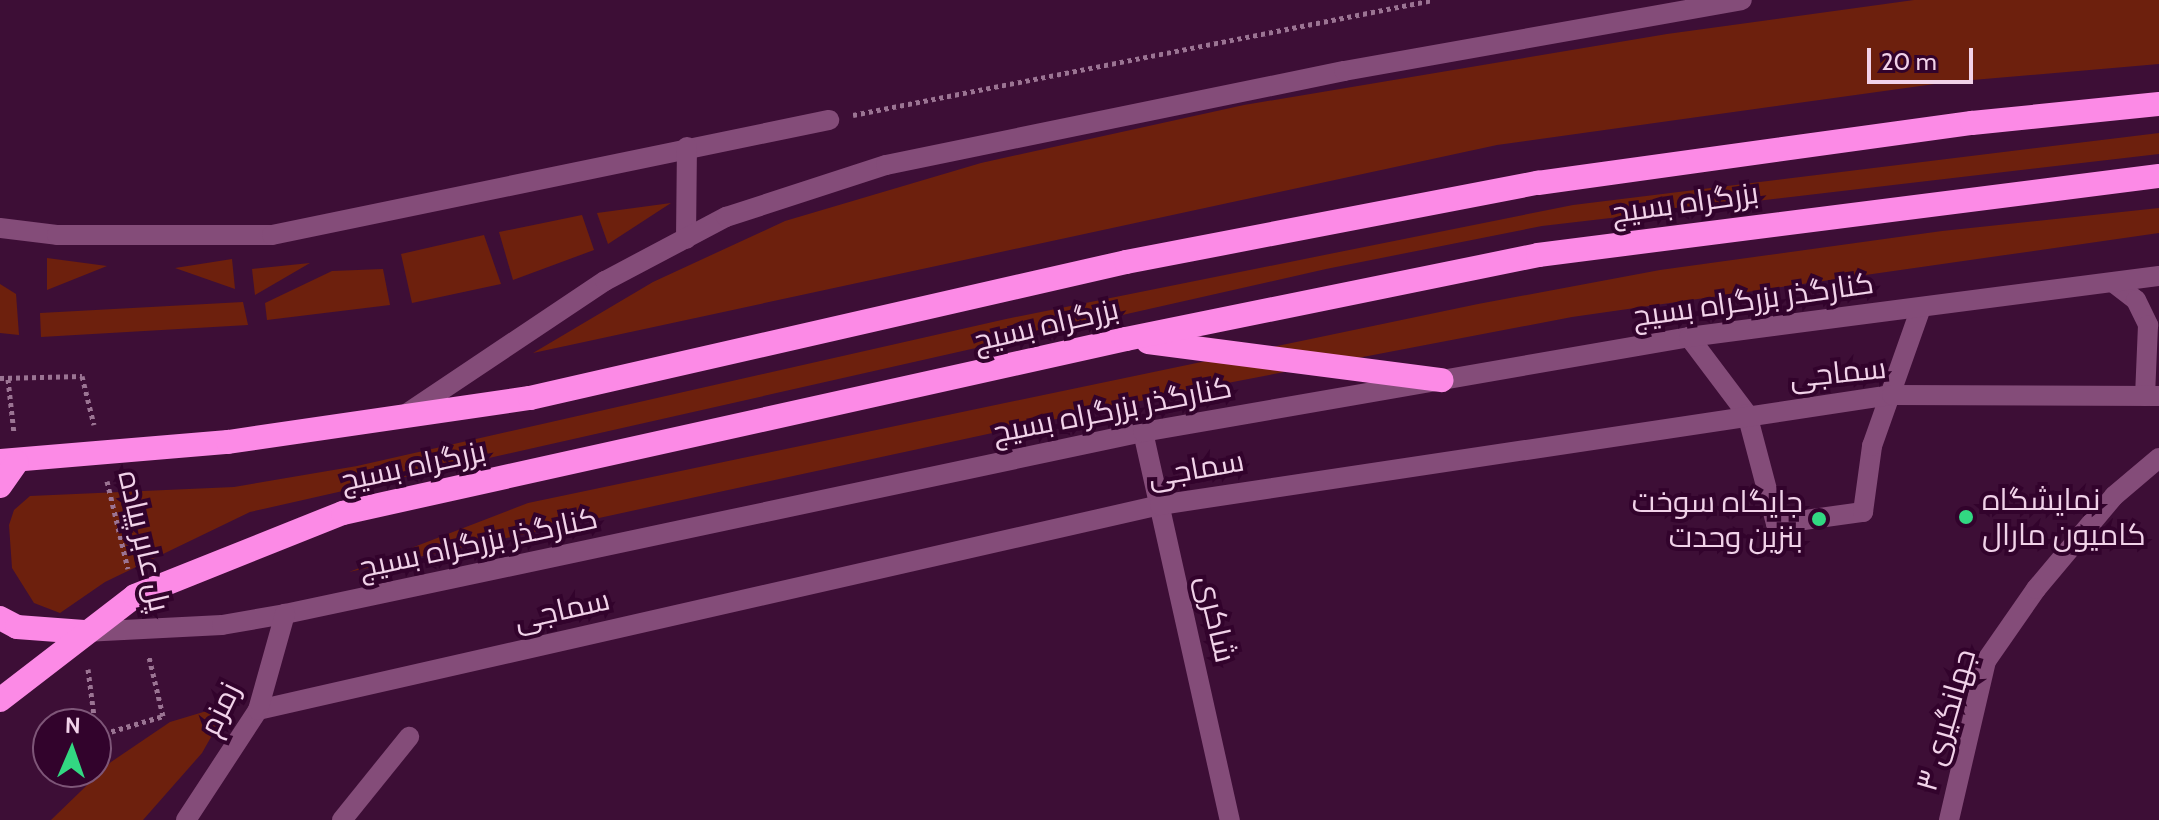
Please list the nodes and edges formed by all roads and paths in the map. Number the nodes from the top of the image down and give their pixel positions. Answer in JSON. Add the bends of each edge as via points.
{"nodes":[{"id":1,"x":1433,"y":0,"type":"edge"},
{"id":2,"x":1742,"y":0,"type":"edge"},
{"id":3,"x":2159,"y":104,"type":"edge"},
{"id":4,"x":829,"y":120,"type":"joint"},
{"id":5,"x":687,"y":147,"type":"junction"},
{"id":6,"x":2159,"y":176,"type":"edge"},
{"id":7,"x":0,"y":228,"type":"edge"},
{"id":8,"x":686,"y":239,"type":"junction"},
{"id":9,"x":2159,"y":276,"type":"edge"},
{"id":10,"x":2114,"y":283,"type":"junction"},
{"id":11,"x":1921,"y":308,"type":"junction"},
{"id":12,"x":1689,"y":337,"type":"junction"},
{"id":13,"x":1126,"y":339,"type":"junction"},
{"id":14,"x":0,"y":378,"type":"edge"},
{"id":15,"x":8,"y":379,"type":"junction"},
{"id":16,"x":1442,"y":380,"type":"junction"},
{"id":17,"x":1892,"y":395,"type":"junction"},
{"id":18,"x":2152,"y":396,"type":"edge"},
{"id":19,"x":1747,"y":414,"type":"junction"},
{"id":20,"x":403,"y":417,"type":"junction"},
{"id":21,"x":1143,"y":432,"type":"junction"},
{"id":22,"x":97,"y":438,"type":"dead end"},
{"id":23,"x":2159,"y":458,"type":"edge"},
{"id":24,"x":9,"y":462,"type":"edge"},
{"id":25,"x":104,"y":469,"type":"dead end"},
{"id":26,"x":0,"y":486,"type":"edge"},
{"id":27,"x":1160,"y":505,"type":"junction"},
{"id":28,"x":130,"y":577,"type":"dead end"},
{"id":29,"x":285,"y":614,"type":"junction"},
{"id":30,"x":0,"y":618,"type":"edge"},
{"id":31,"x":84,"y":632,"type":"junction"},
{"id":32,"x":148,"y":654,"type":"dead end"},
{"id":33,"x":0,"y":700,"type":"edge"},
{"id":34,"x":93,"y":708,"type":"edge"},
{"id":35,"x":258,"y":710,"type":"junction"},
{"id":36,"x":112,"y":731,"type":"edge"},
{"id":37,"x":409,"y":737,"type":"dead end"},
{"id":38,"x":186,"y":820,"type":"edge"},
{"id":39,"x":342,"y":820,"type":"edge"},
{"id":40,"x":1230,"y":820,"type":"edge"},
{"id":41,"x":1949,"y":820,"type":"edge"}],
"edges":[{"from":1,"to":4,"type":"path"},
{"from":2,"to":8,"type":"street","via":[[1344,71],[886,165],[726,217]]},
{"from":3,"to":20,"type":"highway","name":"بزرگراه بسیج","via":[[1972,123],[1538,183],[1126,262],[530,398]]},
{"from":4,"to":5,"type":"street"},
{"from":5,"to":7,"type":"street","via":[[272,235],[57,235]]},
{"from":5,"to":8,"type":"street"},
{"from":6,"to":13,"type":"highway","name":"بزرگراه بسیج","via":[[1977,195],[1538,255]]},
{"from":8,"to":20,"type":"street","via":[[605,281]]},
{"from":9,"to":10,"type":"street","name":"کنارگذر بزرگراه بسیج"},
{"from":10,"to":11,"type":"street","name":"کنارگذر بزرگراه بسیج"},
{"from":10,"to":18,"type":"street","via":[[2136,300],[2148,325]]},
{"from":11,"to":12,"type":"street","name":"کنارگذر بزرگراه بسیج"},
{"from":11,"to":17,"type":"street"},
{"from":12,"to":16,"type":"street","name":"کنارگذر بزرگراه بسیج"},
{"from":12,"to":19,"type":"street"},
{"from":13,"to":16,"type":"highway"},
{"from":13,"to":31,"type":"highway","name":"بزرگراه بسیج","via":[[343,513],[135,596]]},
{"from":14,"to":15,"type":"path"},
{"from":15,"to":22,"type":"path","name":"پل عابر پیاده","via":[[82,376]]},
{"from":15,"to":24,"type":"path"},
{"from":16,"to":21,"type":"street","name":"کنارگذر بزرگراه بسیج"},
{"from":17,"to":18,"type":"street","name":"سماجی"},
{"from":17,"to":19,"type":"street","name":"سماجی"},
{"from":17,"to":19,"type":"street","via":[[1872,446],[1863,512],[1776,524]]},
{"from":19,"to":27,"type":"street","name":"سماجی"},
{"from":20,"to":24,"type":"highway","name":"بزرگراه بسیج","via":[[228,442]]},
{"from":21,"to":27,"type":"street","name":"شاکری"},
{"from":21,"to":29,"type":"street","name":"کنارگذر بزرگراه بسیج"},
{"from":23,"to":41,"type":"street","name":"جهانگیری ۳","via":[[2114,496],[2036,589],[1986,661]]},
{"from":24,"to":26,"type":"highway"},
{"from":25,"to":28,"type":"path","name":"پل عابر پیاده"},
{"from":27,"to":35,"type":"street","name":"سماجی"},
{"from":27,"to":40,"type":"street","name":"شاکری"},
{"from":29,"to":31,"type":"street","name":"کنارگذر بزرگراه بسیج","via":[[222,625]]},
{"from":29,"to":35,"type":"street","name":"زمزم"},
{"from":30,"to":31,"type":"highway","via":[[17,627]]},
{"from":31,"to":33,"type":"highway","name":"بزرگراه بسیج"},
{"from":31,"to":34,"type":"path"},
{"from":32,"to":36,"type":"path","name":"پل عابر پیاده","via":[[163,716]]},
{"from":35,"to":38,"type":"street","name":"زمزم"},
{"from":37,"to":39,"type":"street"}]}
